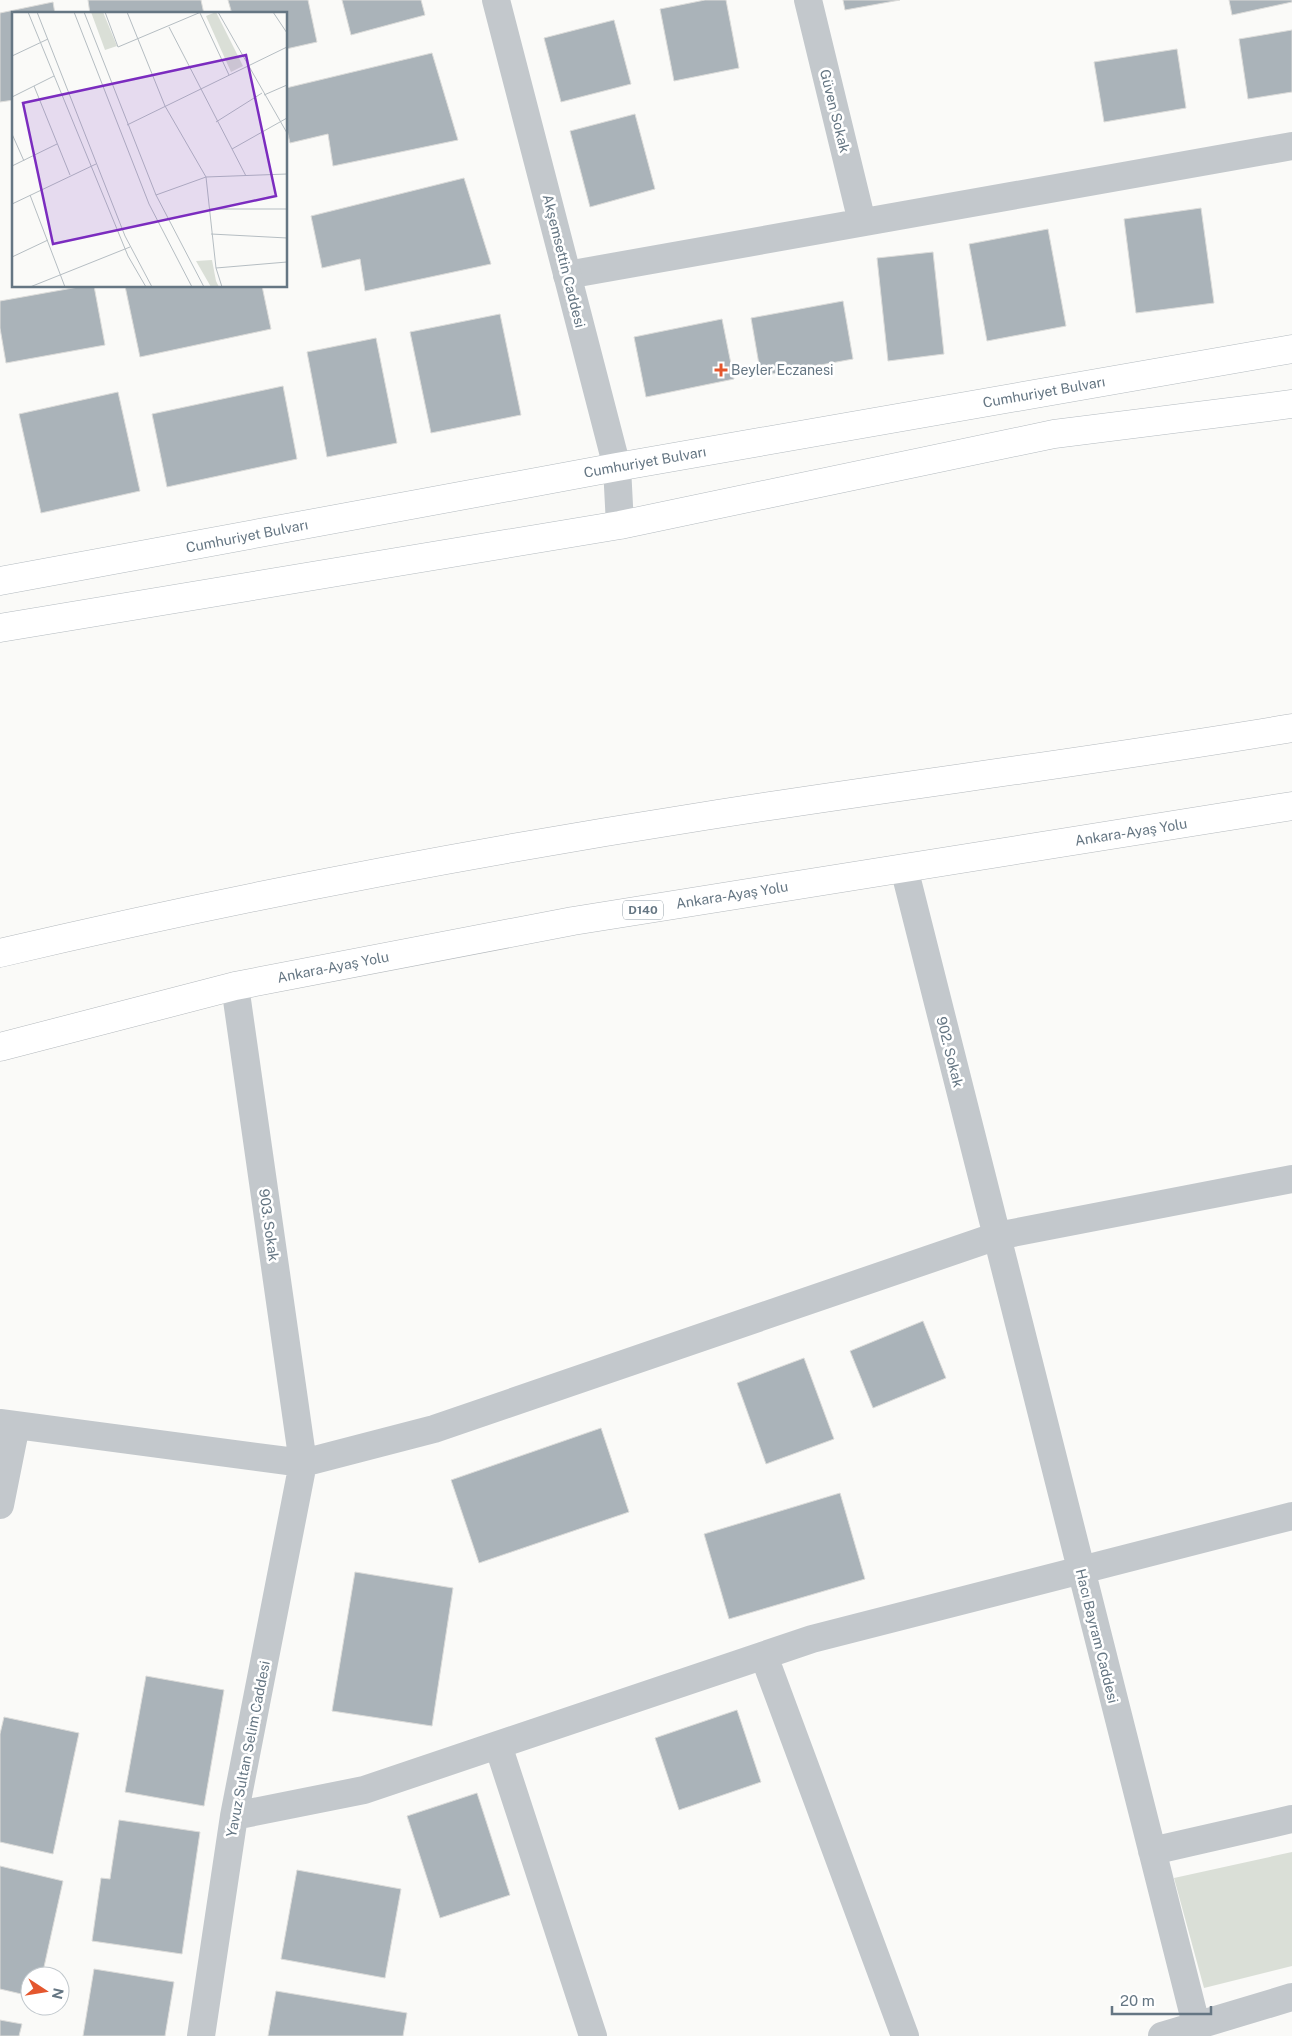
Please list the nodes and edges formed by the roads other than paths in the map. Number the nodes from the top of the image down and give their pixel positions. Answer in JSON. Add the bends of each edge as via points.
{"nodes":[{"id":1,"x":496,"y":0,"type":"edge"},
{"id":2,"x":808,"y":0,"type":"edge"},
{"id":3,"x":1292,"y":146,"type":"edge"},
{"id":4,"x":862,"y":222,"type":"junction"},
{"id":5,"x":567,"y":275,"type":"junction"},
{"id":6,"x":1292,"y":349,"type":"edge"},
{"id":7,"x":1292,"y":404,"type":"edge"},
{"id":8,"x":617,"y":467,"type":"junction"},
{"id":9,"x":620,"y":525,"type":"junction"},
{"id":10,"x":0,"y":581,"type":"edge"},
{"id":11,"x":0,"y":628,"type":"edge"},
{"id":12,"x":1292,"y":728,"type":"edge"},
{"id":13,"x":1292,"y":806,"type":"edge"},
{"id":14,"x":904,"y":868,"type":"junction"},
{"id":15,"x":0,"y":952,"type":"edge"},
{"id":16,"x":235,"y":986,"type":"junction"},
{"id":17,"x":0,"y":1047,"type":"edge"},
{"id":18,"x":1292,"y":1179,"type":"edge"},
{"id":19,"x":997,"y":1236,"type":"junction"},
{"id":20,"x":8,"y":1424,"type":"edge"},
{"id":21,"x":303,"y":1463,"type":"junction"},
{"id":22,"x":0,"y":1504,"type":"edge"},
{"id":23,"x":1292,"y":1516,"type":"edge"},
{"id":24,"x":1079,"y":1569,"type":"junction"},
{"id":25,"x":764,"y":1656,"type":"junction"},
{"id":26,"x":498,"y":1745,"type":"junction"},
{"id":27,"x":234,"y":1816,"type":"junction"},
{"id":28,"x":1292,"y":1819,"type":"edge"},
{"id":29,"x":1152,"y":1851,"type":"junction"},
{"id":30,"x":1292,"y":1997,"type":"edge"},
{"id":31,"x":1198,"y":2030,"type":"edge"},
{"id":32,"x":201,"y":2036,"type":"edge"},
{"id":33,"x":593,"y":2036,"type":"edge"},
{"id":34,"x":905,"y":2036,"type":"edge"},
{"id":35,"x":1162,"y":2036,"type":"edge"}],
"edges":[{"from":1,"to":5,"type":"street","name":"Akşemsettin Caddesi"},
{"from":2,"to":4,"type":"street","name":"Güven Sokak"},
{"from":3,"to":4,"type":"street"},
{"from":4,"to":5,"type":"street"},
{"from":5,"to":8,"type":"street","name":"Akşemsettin Caddesi"},
{"from":6,"to":8,"type":"main road","name":"Cumhuriyet Bulvarı"},
{"from":7,"to":9,"type":"main road","via":[[1054,434]]},
{"from":8,"to":9,"type":"street","name":"Akşemsettin Caddesi"},
{"from":8,"to":10,"type":"main road","name":"Cumhuriyet Bulvarı"},
{"from":9,"to":11,"type":"main road"},
{"from":12,"to":15,"type":"main road","via":[[705,816],[483,853],[169,913]]},
{"from":13,"to":14,"type":"main road","name":"Ankara-Ayaş Yolu","number":"D140"},
{"from":14,"to":16,"type":"main road","name":"Ankara-Ayaş Yolu","number":"D140","via":[[573,921]]},
{"from":14,"to":19,"type":"street","name":"902. Sokak"},
{"from":16,"to":17,"type":"main road","name":"Ankara-Ayaş Yolu","number":"D140"},
{"from":16,"to":21,"type":"street","name":"903. Sokak"},
{"from":18,"to":19,"type":"street"},
{"from":19,"to":21,"type":"street","via":[[434,1429]]},
{"from":19,"to":24,"type":"street","name":"Hacı Bayram Caddesi"},
{"from":20,"to":21,"type":"street"},
{"from":20,"to":22,"type":"street"},
{"from":21,"to":27,"type":"street","name":"Yavuz Sultan Selim Caddesi"},
{"from":23,"to":24,"type":"street"},
{"from":24,"to":25,"type":"street","via":[[812,1639]]},
{"from":24,"to":29,"type":"street","name":"Hacı Bayram Caddesi"},
{"from":25,"to":26,"type":"street"},
{"from":25,"to":34,"type":"street"},
{"from":26,"to":27,"type":"street","via":[[364,1790]]},
{"from":26,"to":33,"type":"street"},
{"from":27,"to":32,"type":"street","name":"Yavuz Sultan Selim Caddesi"},
{"from":28,"to":29,"type":"street"},
{"from":29,"to":31,"type":"street","name":"Hacı Bayram Caddesi"},
{"from":30,"to":31,"type":"street"},
{"from":31,"to":35,"type":"street"}]}
